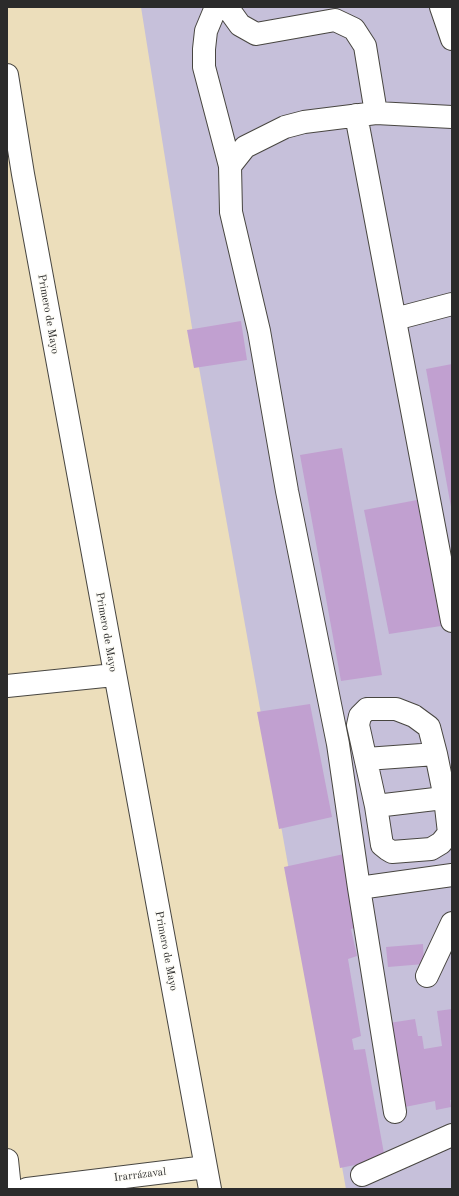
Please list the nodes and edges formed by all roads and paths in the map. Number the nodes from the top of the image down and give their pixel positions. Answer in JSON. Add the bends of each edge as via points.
{"nodes":[{"id":1,"x":216,"y":7,"type":"edge"},
{"id":2,"x":227,"y":7,"type":"edge"},
{"id":3,"x":442,"y":7,"type":"edge"},
{"id":4,"x":452,"y":39,"type":"edge"},
{"id":5,"x":7,"y":75,"type":"edge"},
{"id":6,"x":366,"y":114,"type":"junction"},
{"id":7,"x":452,"y":117,"type":"edge"},
{"id":8,"x":230,"y":166,"type":"junction"},
{"id":9,"x":15,"y":175,"type":"edge"},
{"id":10,"x":452,"y":304,"type":"edge"},
{"id":11,"x":395,"y":319,"type":"junction"},
{"id":12,"x":452,"y":621,"type":"edge"},
{"id":13,"x":114,"y":675,"type":"junction"},
{"id":14,"x":7,"y":686,"type":"edge"},
{"id":15,"x":360,"y":735,"type":"junction"},
{"id":16,"x":337,"y":740,"type":"junction"},
{"id":17,"x":436,"y":754,"type":"junction"},
{"id":18,"x":366,"y":759,"type":"junction"},
{"id":19,"x":448,"y":798,"type":"edge"},
{"id":20,"x":376,"y":806,"type":"junction"},
{"id":21,"x":452,"y":875,"type":"edge"},
{"id":22,"x":358,"y":888,"type":"junction"},
{"id":23,"x":452,"y":923,"type":"edge"},
{"id":24,"x":427,"y":976,"type":"dead end"},
{"id":25,"x":395,"y":1112,"type":"dead end"},
{"id":26,"x":452,"y":1135,"type":"edge"},
{"id":27,"x":7,"y":1160,"type":"edge"},
{"id":28,"x":206,"y":1167,"type":"junction"},
{"id":29,"x":362,"y":1175,"type":"dead end"},
{"id":30,"x":10,"y":1189,"type":"edge"},
{"id":31,"x":27,"y":1189,"type":"edge"},
{"id":32,"x":210,"y":1189,"type":"edge"}],
"edges":[{"from":1,"to":8,"type":"street","via":[[206,32],[204,67]]},
{"from":2,"to":6,"type":"street","via":[[240,25],[256,34],[335,20],[354,29],[365,46]]},
{"from":3,"to":4,"type":"street"},
{"from":5,"to":9,"type":"street","name":"Primero de Mayo"},
{"from":6,"to":7,"type":"street"},
{"from":6,"to":8,"type":"street","via":[[285,127],[245,147]]},
{"from":6,"to":11,"type":"street"},
{"from":8,"to":16,"type":"street","via":[[231,212],[259,331],[287,491]]},
{"from":9,"to":13,"type":"street","name":"Primero de Mayo"},
{"from":10,"to":11,"type":"street"},
{"from":11,"to":12,"type":"street"},
{"from":13,"to":14,"type":"street"},
{"from":13,"to":28,"type":"street","name":"Primero de Mayo"},
{"from":15,"to":16,"type":"street"},
{"from":15,"to":17,"type":"street","via":[[360,716],[367,709],[396,709],[414,716],[429,727]]},
{"from":15,"to":18,"type":"street"},
{"from":16,"to":22,"type":"street"},
{"from":17,"to":18,"type":"street"},
{"from":17,"to":19,"type":"street"},
{"from":18,"to":20,"type":"street"},
{"from":19,"to":20,"type":"street"},
{"from":19,"to":20,"type":"street","via":[[449,833],[432,849],[392,852],[387,849],[382,844]]},
{"from":21,"to":22,"type":"street"},
{"from":22,"to":25,"type":"street"},
{"from":23,"to":24,"type":"street"},
{"from":26,"to":29,"type":"street"},
{"from":27,"to":30,"type":"street"},
{"from":28,"to":31,"type":"street","name":"Irarrázaval"},
{"from":28,"to":32,"type":"street","name":"Primero de Mayo"}]}
